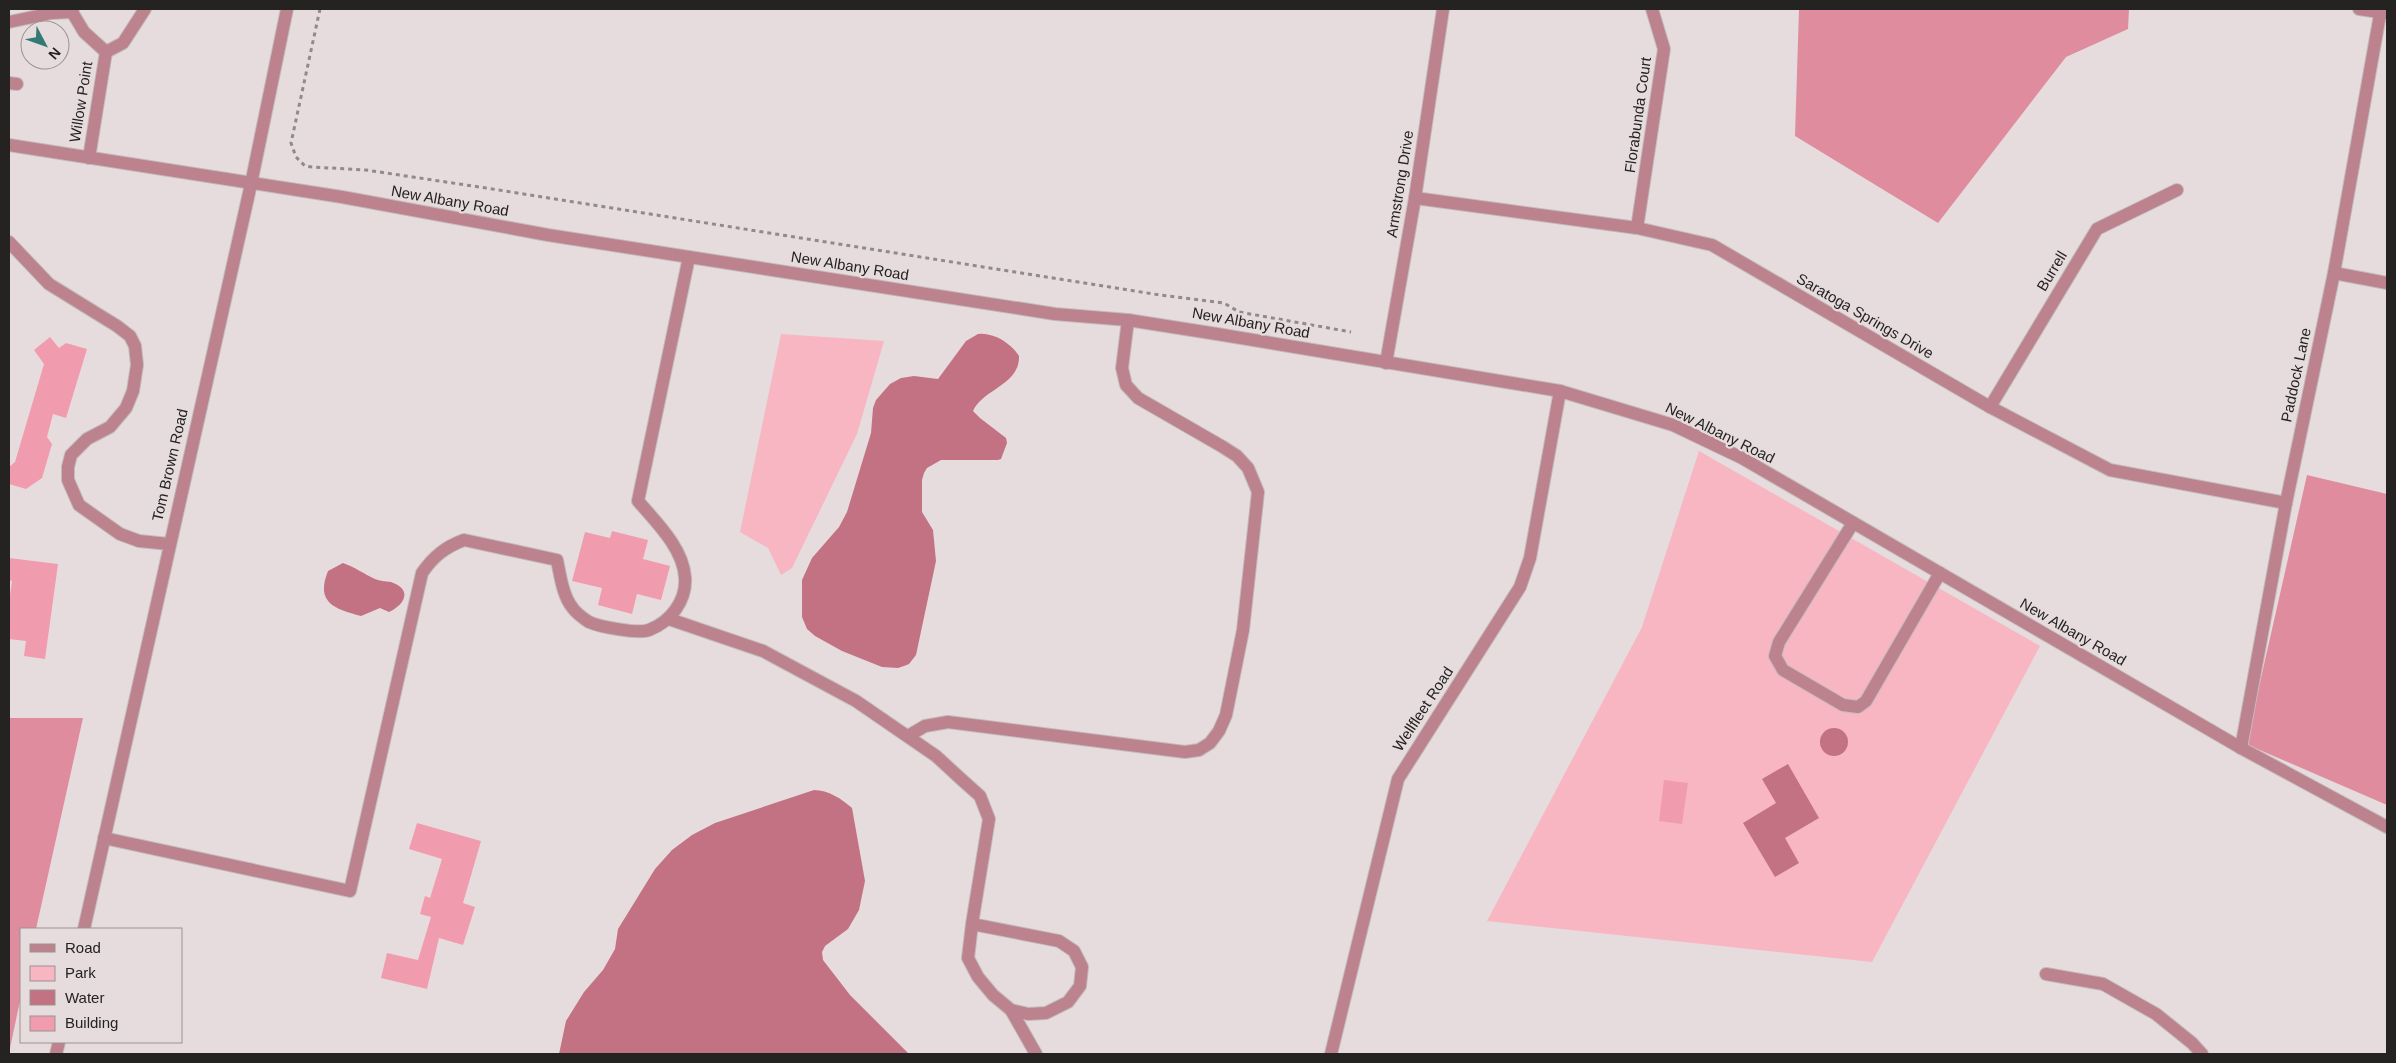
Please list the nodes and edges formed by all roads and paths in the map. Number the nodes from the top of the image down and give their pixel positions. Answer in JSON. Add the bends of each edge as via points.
{"nodes":[{"id":1,"x":145,"y":9,"type":"edge"},
{"id":2,"x":287,"y":9,"type":"edge"},
{"id":3,"x":320,"y":9,"type":"edge"},
{"id":4,"x":1443,"y":9,"type":"edge"},
{"id":5,"x":1652,"y":9,"type":"edge"},
{"id":6,"x":2359,"y":9,"type":"edge"},
{"id":7,"x":73,"y":10,"type":"edge"},
{"id":8,"x":2383,"y":12,"type":"edge"},
{"id":9,"x":9,"y":22,"type":"edge"},
{"id":10,"x":106,"y":52,"type":"junction"},
{"id":11,"x":9,"y":145,"type":"edge"},
{"id":12,"x":88,"y":158,"type":"junction"},
{"id":13,"x":251,"y":184,"type":"junction"},
{"id":14,"x":2177,"y":190,"type":"dead end"},
{"id":15,"x":1415,"y":198,"type":"junction"},
{"id":16,"x":1637,"y":228,"type":"junction"},
{"id":17,"x":9,"y":242,"type":"edge"},
{"id":18,"x":688,"y":257,"type":"junction"},
{"id":19,"x":2334,"y":273,"type":"junction"},
{"id":20,"x":2387,"y":283,"type":"edge"},
{"id":21,"x":1128,"y":320,"type":"junction"},
{"id":22,"x":1351,"y":332,"type":"dead end"},
{"id":23,"x":1386,"y":363,"type":"junction"},
{"id":24,"x":1560,"y":391,"type":"junction"},
{"id":25,"x":1990,"y":407,"type":"junction"},
{"id":26,"x":2286,"y":503,"type":"junction"},
{"id":27,"x":1853,"y":523,"type":"junction"},
{"id":28,"x":169,"y":544,"type":"junction"},
{"id":29,"x":1940,"y":574,"type":"junction"},
{"id":30,"x":669,"y":619,"type":"junction"},
{"id":31,"x":908,"y":736,"type":"junction"},
{"id":32,"x":2241,"y":748,"type":"junction"},
{"id":33,"x":2387,"y":827,"type":"edge"},
{"id":34,"x":104,"y":838,"type":"junction"},
{"id":35,"x":972,"y":924,"type":"junction"},
{"id":36,"x":84,"y":928,"type":"edge"},
{"id":37,"x":2046,"y":974,"type":"dead end"},
{"id":38,"x":1011,"y":1010,"type":"junction"},
{"id":39,"x":1036,"y":1054,"type":"edge"},
{"id":40,"x":1331,"y":1054,"type":"edge"},
{"id":41,"x":2202,"y":1054,"type":"edge"}],
"edges":[{"from":1,"to":10,"type":"street","name":"Willow Point","via":[[123,43]]},
{"from":2,"to":13,"type":"street","name":"Tom Brown Road"},
{"from":3,"to":22,"type":"path","via":[[291,144],[296,157],[305,166],[366,170],[449,182],[1224,303],[1239,312]]},
{"from":4,"to":15,"type":"street","name":"Armstrong Drive"},
{"from":5,"to":16,"type":"street","name":"Florabunda Court","via":[[1664,49]]},
{"from":6,"to":8,"type":"street"},
{"from":7,"to":9,"type":"street"},
{"from":7,"to":10,"type":"street","name":"Willow Point","via":[[84,32]]},
{"from":8,"to":19,"type":"street","name":"Paddock Lane"},
{"from":10,"to":12,"type":"street","name":"Willow Point"},
{"from":11,"to":12,"type":"street","name":"New Albany Road"},
{"from":12,"to":13,"type":"street","name":"New Albany Road"},
{"from":13,"to":18,"type":"street","name":"New Albany Road"},
{"from":13,"to":28,"type":"street","name":"Tom Brown Road"},
{"from":14,"to":25,"type":"street","name":"Burrell","via":[[2097,229]]},
{"from":15,"to":16,"type":"street","name":"Saratoga Springs Drive"},
{"from":15,"to":23,"type":"street","name":"Armstrong Drive"},
{"from":16,"to":25,"type":"street","name":"Saratoga Springs Drive","via":[[1712,245]]},
{"from":17,"to":28,"type":"street","via":[[50,284],[130,336],[137,365],[133,391],[126,408],[110,427],[83,443],[71,456],[68,480],[79,505],[120,534],[139,541]]},
{"from":18,"to":21,"type":"street","name":"New Albany Road","via":[[1054,314]]},
{"from":18,"to":30,"type":"street","via":[[638,500],[678,554],[685,578],[680,603]]},
{"from":19,"to":20,"type":"street"},
{"from":19,"to":26,"type":"street","name":"Paddock Lane"},
{"from":21,"to":23,"type":"street","name":"New Albany Road"},
{"from":21,"to":31,"type":"street","via":[[1122,368],[1126,385],[1138,398],[1236,456],[1248,468],[1258,492],[1243,630],[1228,707],[1219,731],[1210,743],[1199,750],[1185,752],[948,722],[925,726]]},
{"from":23,"to":24,"type":"street","name":"New Albany Road"},
{"from":24,"to":27,"type":"street","name":"New Albany Road","via":[[1673,425],[1742,458]]},
{"from":24,"to":40,"type":"street","name":"Wellfleet Road","via":[[1530,558],[1520,587],[1398,779]]},
{"from":25,"to":26,"type":"street","name":"Saratoga Springs Drive","via":[[2110,470]]},
{"from":26,"to":32,"type":"street","name":"Paddock Lane"},
{"from":27,"to":29,"type":"street","name":"New Albany Road"},
{"from":27,"to":29,"type":"street","via":[[1779,642],[1775,656],[1783,670],[1791,675],[1843,704],[1858,707],[1866,701]]},
{"from":28,"to":34,"type":"street","name":"Tom Brown Road"},
{"from":29,"to":32,"type":"street","name":"New Albany Road"},
{"from":30,"to":31,"type":"street","via":[[763,651],[856,702]]},
{"from":30,"to":34,"type":"street","via":[[647,631],[609,628],[588,622],[571,607],[557,560],[464,540],[449,546],[422,573],[350,891]]},
{"from":31,"to":35,"type":"street","via":[[936,756],[980,796],[989,819]]},
{"from":32,"to":33,"type":"street","name":"New Albany Road"},
{"from":34,"to":36,"type":"street","name":"Tom Brown Road"},
{"from":35,"to":38,"type":"street","via":[[968,958],[993,995]]},
{"from":35,"to":38,"type":"street","via":[[1059,941],[1074,951],[1082,968],[1080,986],[1068,1002],[1046,1013],[1028,1014]]},
{"from":37,"to":41,"type":"street","via":[[2103,984],[2156,1014]]},
{"from":38,"to":39,"type":"street"}]}
